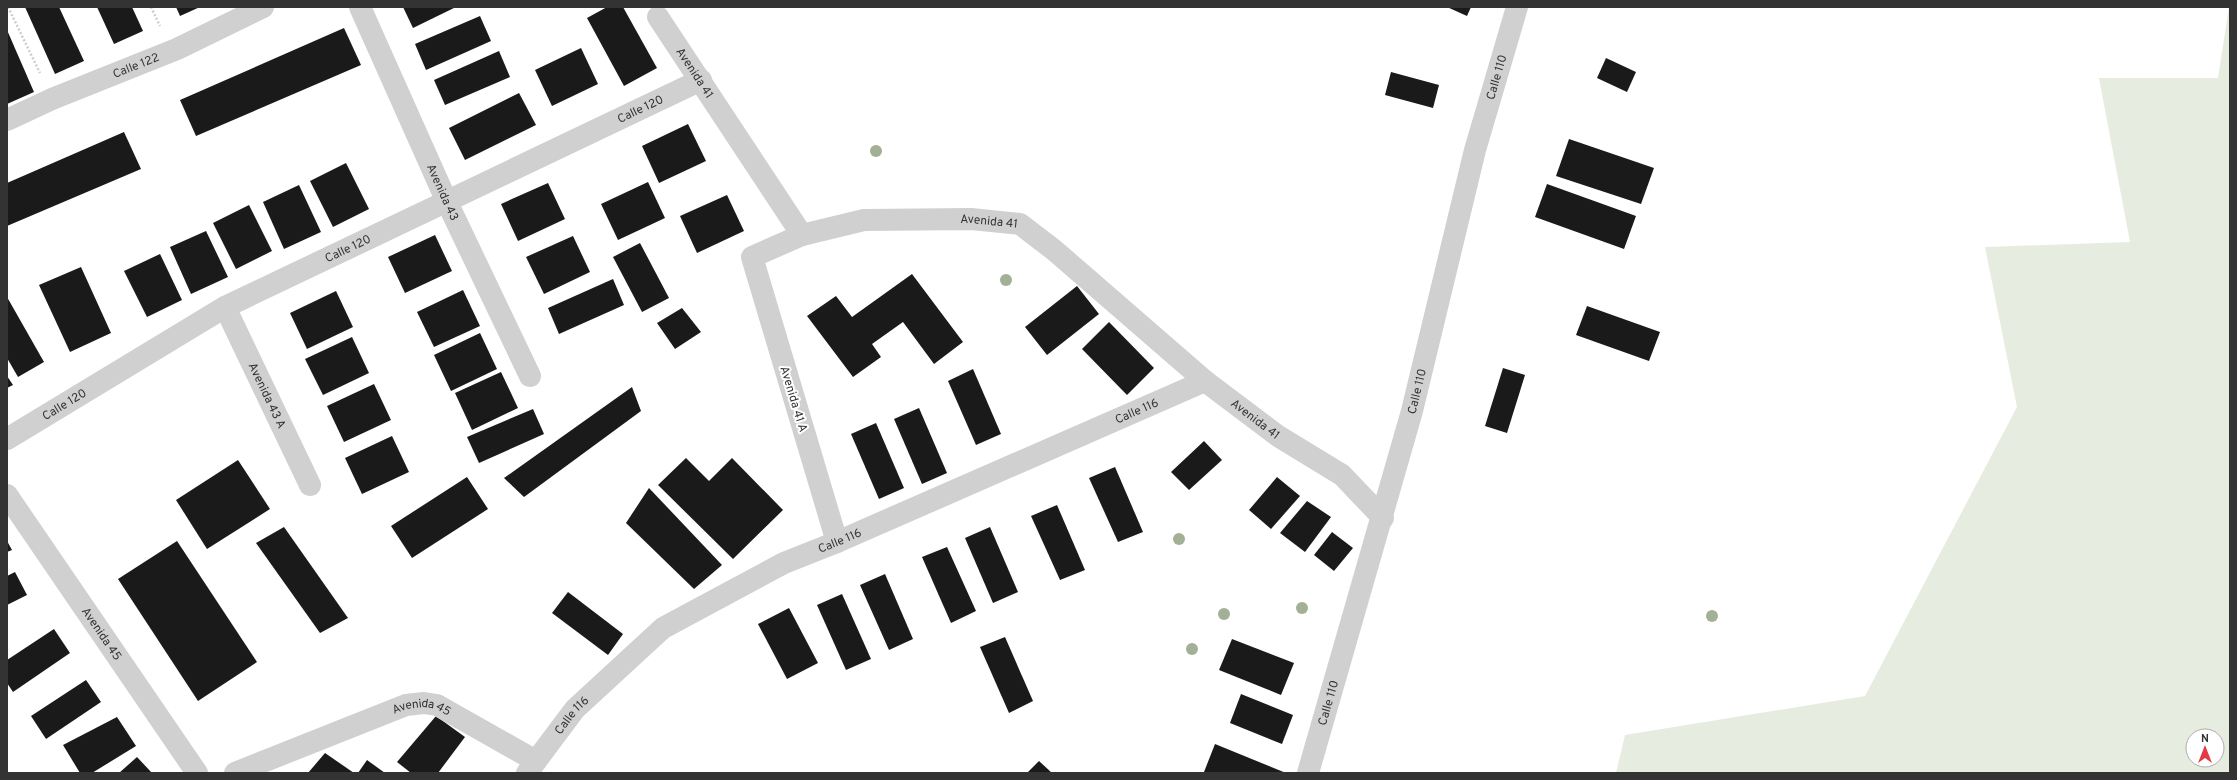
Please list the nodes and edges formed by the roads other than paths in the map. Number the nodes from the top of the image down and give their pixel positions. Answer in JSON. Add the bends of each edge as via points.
{"nodes":[{"id":1,"x":263,"y":7,"type":"edge"},
{"id":2,"x":360,"y":7,"type":"edge"},
{"id":3,"x":1517,"y":7,"type":"edge"},
{"id":4,"x":658,"y":17,"type":"dead end"},
{"id":5,"x":701,"y":80,"type":"junction"},
{"id":6,"x":7,"y":120,"type":"edge"},
{"id":7,"x":447,"y":202,"type":"junction"},
{"id":8,"x":802,"y":235,"type":"junction"},
{"id":9,"x":225,"y":307,"type":"junction"},
{"id":10,"x":530,"y":376,"type":"dead end"},
{"id":11,"x":1204,"y":381,"type":"junction"},
{"id":12,"x":7,"y":439,"type":"edge"},
{"id":13,"x":310,"y":484,"type":"dead end"},
{"id":14,"x":7,"y":495,"type":"edge"},
{"id":15,"x":1382,"y":518,"type":"junction"},
{"id":16,"x":837,"y":542,"type":"junction"},
{"id":17,"x":531,"y":767,"type":"edge"},
{"id":18,"x":197,"y":773,"type":"edge"},
{"id":19,"x":235,"y":773,"type":"edge"},
{"id":20,"x":1308,"y":773,"type":"edge"}],
"edges":[{"from":1,"to":6,"type":"street","name":"Calle 122","via":[[177,49],[52,99]]},
{"from":2,"to":7,"type":"street","name":"Avenida 43"},
{"from":3,"to":15,"type":"street","name":"Calle 110","via":[[1475,150],[1412,411]]},
{"from":4,"to":5,"type":"street","name":"Avenida 41"},
{"from":5,"to":7,"type":"street","name":"Calle 120"},
{"from":5,"to":8,"type":"street","name":"Avenida 41"},
{"from":7,"to":9,"type":"street","name":"Calle 120"},
{"from":7,"to":10,"type":"street","name":"Avenida 43"},
{"from":8,"to":11,"type":"street","name":"Avenida 41","via":[[864,220],[972,219],[1020,224],[1054,250]]},
{"from":8,"to":16,"type":"street","name":"Avenida 41 A","via":[[752,257]]},
{"from":9,"to":12,"type":"street","name":"Calle 120"},
{"from":9,"to":13,"type":"street","name":"Avenida 43 A"},
{"from":11,"to":15,"type":"street","name":"Avenida 41","via":[[1278,436],[1342,475]]},
{"from":11,"to":16,"type":"street","name":"Calle 116"},
{"from":14,"to":18,"type":"street","name":"Avenida 45"},
{"from":15,"to":20,"type":"street","name":"Calle 110"},
{"from":16,"to":17,"type":"street","name":"Calle 116","via":[[784,563],[663,628],[575,709]]},
{"from":17,"to":19,"type":"street","name":"Avenida 45","via":[[437,705],[424,703],[406,705]]}]}
